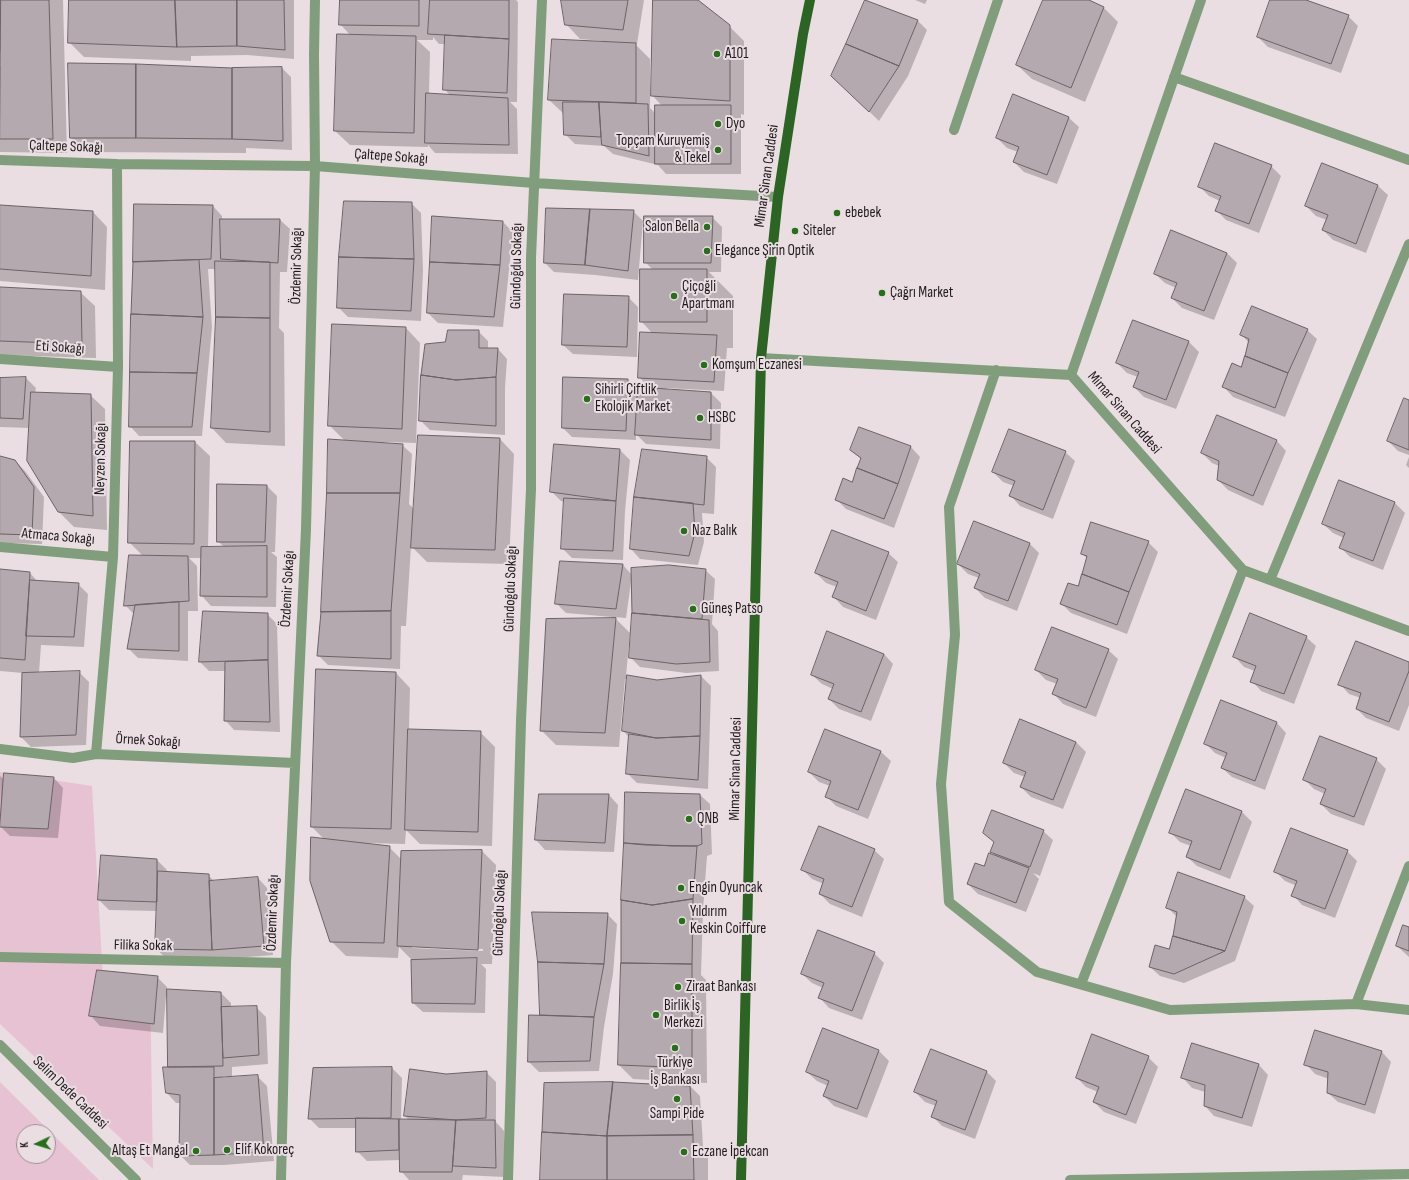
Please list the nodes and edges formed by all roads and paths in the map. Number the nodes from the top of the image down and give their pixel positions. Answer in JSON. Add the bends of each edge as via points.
{"nodes":[{"id":1,"x":315,"y":0,"type":"edge"},
{"id":2,"x":542,"y":0,"type":"edge"},
{"id":3,"x":810,"y":0,"type":"edge"},
{"id":4,"x":998,"y":0,"type":"edge"},
{"id":5,"x":1201,"y":0,"type":"edge"},
{"id":6,"x":1174,"y":77,"type":"junction"},
{"id":7,"x":954,"y":130,"type":"dead end"},
{"id":8,"x":0,"y":160,"type":"edge"},
{"id":9,"x":1409,"y":160,"type":"edge"},
{"id":10,"x":116,"y":164,"type":"junction"},
{"id":11,"x":314,"y":166,"type":"junction"},
{"id":12,"x":534,"y":183,"type":"junction"},
{"id":13,"x":778,"y":197,"type":"junction"},
{"id":14,"x":1409,"y":244,"type":"edge"},
{"id":15,"x":761,"y":358,"type":"junction"},
{"id":16,"x":0,"y":359,"type":"edge"},
{"id":17,"x":118,"y":367,"type":"junction"},
{"id":18,"x":996,"y":370,"type":"junction"},
{"id":19,"x":1070,"y":375,"type":"junction"},
{"id":20,"x":0,"y":547,"type":"edge"},
{"id":21,"x":113,"y":557,"type":"junction"},
{"id":22,"x":1243,"y":570,"type":"junction"},
{"id":23,"x":1270,"y":580,"type":"junction"},
{"id":24,"x":1409,"y":631,"type":"edge"},
{"id":25,"x":0,"y":748,"type":"edge"},
{"id":26,"x":96,"y":754,"type":"junction"},
{"id":27,"x":295,"y":763,"type":"junction"},
{"id":28,"x":1409,"y":866,"type":"edge"},
{"id":29,"x":0,"y":957,"type":"edge"},
{"id":30,"x":286,"y":963,"type":"junction"},
{"id":31,"x":1081,"y":984,"type":"junction"},
{"id":32,"x":1356,"y":1004,"type":"junction"},
{"id":33,"x":1409,"y":1010,"type":"edge"},
{"id":34,"x":0,"y":1045,"type":"edge"},
{"id":35,"x":1409,"y":1174,"type":"edge"},
{"id":36,"x":136,"y":1180,"type":"edge"},
{"id":37,"x":281,"y":1180,"type":"edge"},
{"id":38,"x":508,"y":1180,"type":"edge"},
{"id":39,"x":741,"y":1180,"type":"edge"},
{"id":40,"x":1070,"y":1180,"type":"edge"}],
"edges":[{"from":1,"to":11,"type":"street","name":"Özdemir Sokağı"},
{"from":2,"to":12,"type":"street","name":"Gündoğdu Sokağı"},
{"from":3,"to":13,"type":"main road","name":"Mimar Sinan Caddesi"},
{"from":4,"to":7,"type":"street"},
{"from":5,"to":6,"type":"street"},
{"from":6,"to":9,"type":"street"},
{"from":6,"to":19,"type":"street"},
{"from":8,"to":10,"type":"street","name":"Çaltepe Sokağı"},
{"from":10,"to":11,"type":"street","name":"Çaltepe Sokağı"},
{"from":10,"to":17,"type":"street","name":"Neyzen Sokağı"},
{"from":11,"to":12,"type":"street","name":"Çaltepe Sokağı"},
{"from":11,"to":27,"type":"street","name":"Özdemir Sokağı","via":[[306,529]]},
{"from":12,"to":13,"type":"street","name":"Çaltepe Sokağı"},
{"from":12,"to":38,"type":"street","name":"Gündoğdu Sokağı","via":[[530,258],[531,489],[521,721]]},
{"from":13,"to":15,"type":"main road","name":"Mimar Sinan Caddesi"},
{"from":14,"to":23,"type":"street"},
{"from":15,"to":18,"type":"street","name":"Mimar Sinan Caddesi"},
{"from":15,"to":39,"type":"main road","name":"Mimar Sinan Caddesi"},
{"from":16,"to":17,"type":"street","name":"Eti Sokağı"},
{"from":17,"to":21,"type":"street","name":"Neyzen Sokağı"},
{"from":18,"to":19,"type":"street","name":"Mimar Sinan Caddesi"},
{"from":18,"to":31,"type":"street","via":[[949,507],[955,635],[941,784],[949,902],[1037,972]]},
{"from":19,"to":22,"type":"street","name":"Mimar Sinan Caddesi"},
{"from":20,"to":21,"type":"street","name":"Atmaca Sokağı"},
{"from":21,"to":26,"type":"street","name":"Neyzen Sokağı"},
{"from":22,"to":23,"type":"street","name":"Mimar Sinan Caddesi"},
{"from":22,"to":31,"type":"street"},
{"from":23,"to":24,"type":"street","name":"Mimar Sinan Caddesi"},
{"from":25,"to":26,"type":"street","name":"Örnek Sokağı","via":[[73,758]]},
{"from":26,"to":27,"type":"street","name":"Örnek Sokağı"},
{"from":27,"to":30,"type":"street","name":"Özdemir Sokağı"},
{"from":28,"to":32,"type":"street"},
{"from":29,"to":30,"type":"street","name":"Filika Sokak"},
{"from":30,"to":37,"type":"street","name":"Özdemir Sokağı"},
{"from":31,"to":32,"type":"street","via":[[1170,1010]]},
{"from":32,"to":33,"type":"street"},
{"from":34,"to":36,"type":"street","name":"Selim Dede Caddesi"},
{"from":35,"to":40,"type":"street"}]}
